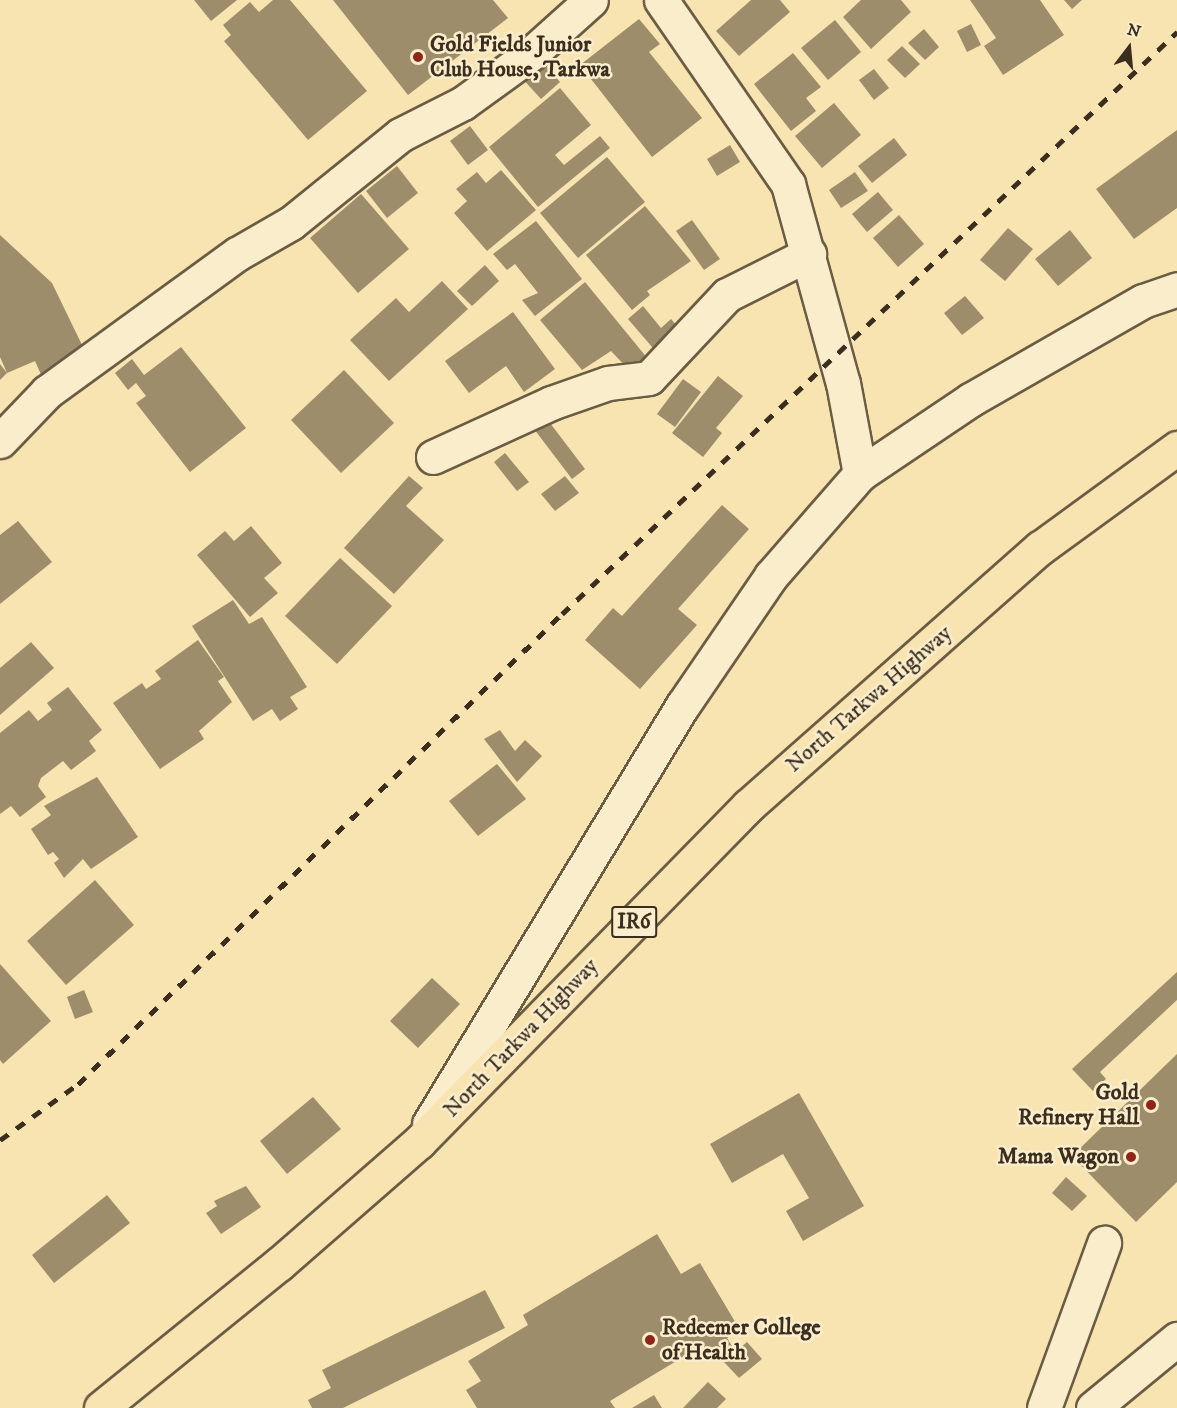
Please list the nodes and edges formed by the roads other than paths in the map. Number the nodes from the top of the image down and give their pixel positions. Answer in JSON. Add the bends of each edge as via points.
{"nodes":[{"id":1,"x":591,"y":0,"type":"edge"},
{"id":2,"x":661,"y":0,"type":"edge"},
{"id":3,"x":809,"y":255,"type":"junction"},
{"id":4,"x":1177,"y":289,"type":"edge"},
{"id":5,"x":0,"y":441,"type":"edge"},
{"id":6,"x":1177,"y":448,"type":"edge"},
{"id":7,"x":433,"y":457,"type":"dead end"},
{"id":8,"x":860,"y":474,"type":"junction"},
{"id":9,"x":419,"y":1142,"type":"junction"},
{"id":10,"x":1104,"y":1243,"type":"dead end"},
{"id":11,"x":1177,"y":1339,"type":"edge"},
{"id":12,"x":101,"y":1408,"type":"edge"},
{"id":13,"x":1044,"y":1408,"type":"edge"},
{"id":14,"x":1093,"y":1408,"type":"edge"}],
"edges":[{"from":1,"to":5,"type":"street","via":[[463,104],[400,135],[291,223],[237,254],[47,392]]},
{"from":2,"to":3,"type":"street","via":[[788,184]]},
{"from":3,"to":7,"type":"street","via":[[727,295],[649,378],[608,383],[551,403]]},
{"from":3,"to":8,"type":"street"},
{"from":4,"to":8,"type":"street","via":[[1143,301],[970,400]]},
{"from":6,"to":9,"type":"main road","name":"North Tarkwa Highway","number":"IR6","via":[[1040,548],[748,806]]},
{"from":8,"to":9,"type":"street","via":[[771,576],[683,705]]},
{"from":9,"to":12,"type":"main road","name":"North Tarkwa Highway","number":"IR6"},
{"from":10,"to":13,"type":"street"},
{"from":11,"to":14,"type":"street"}]}
